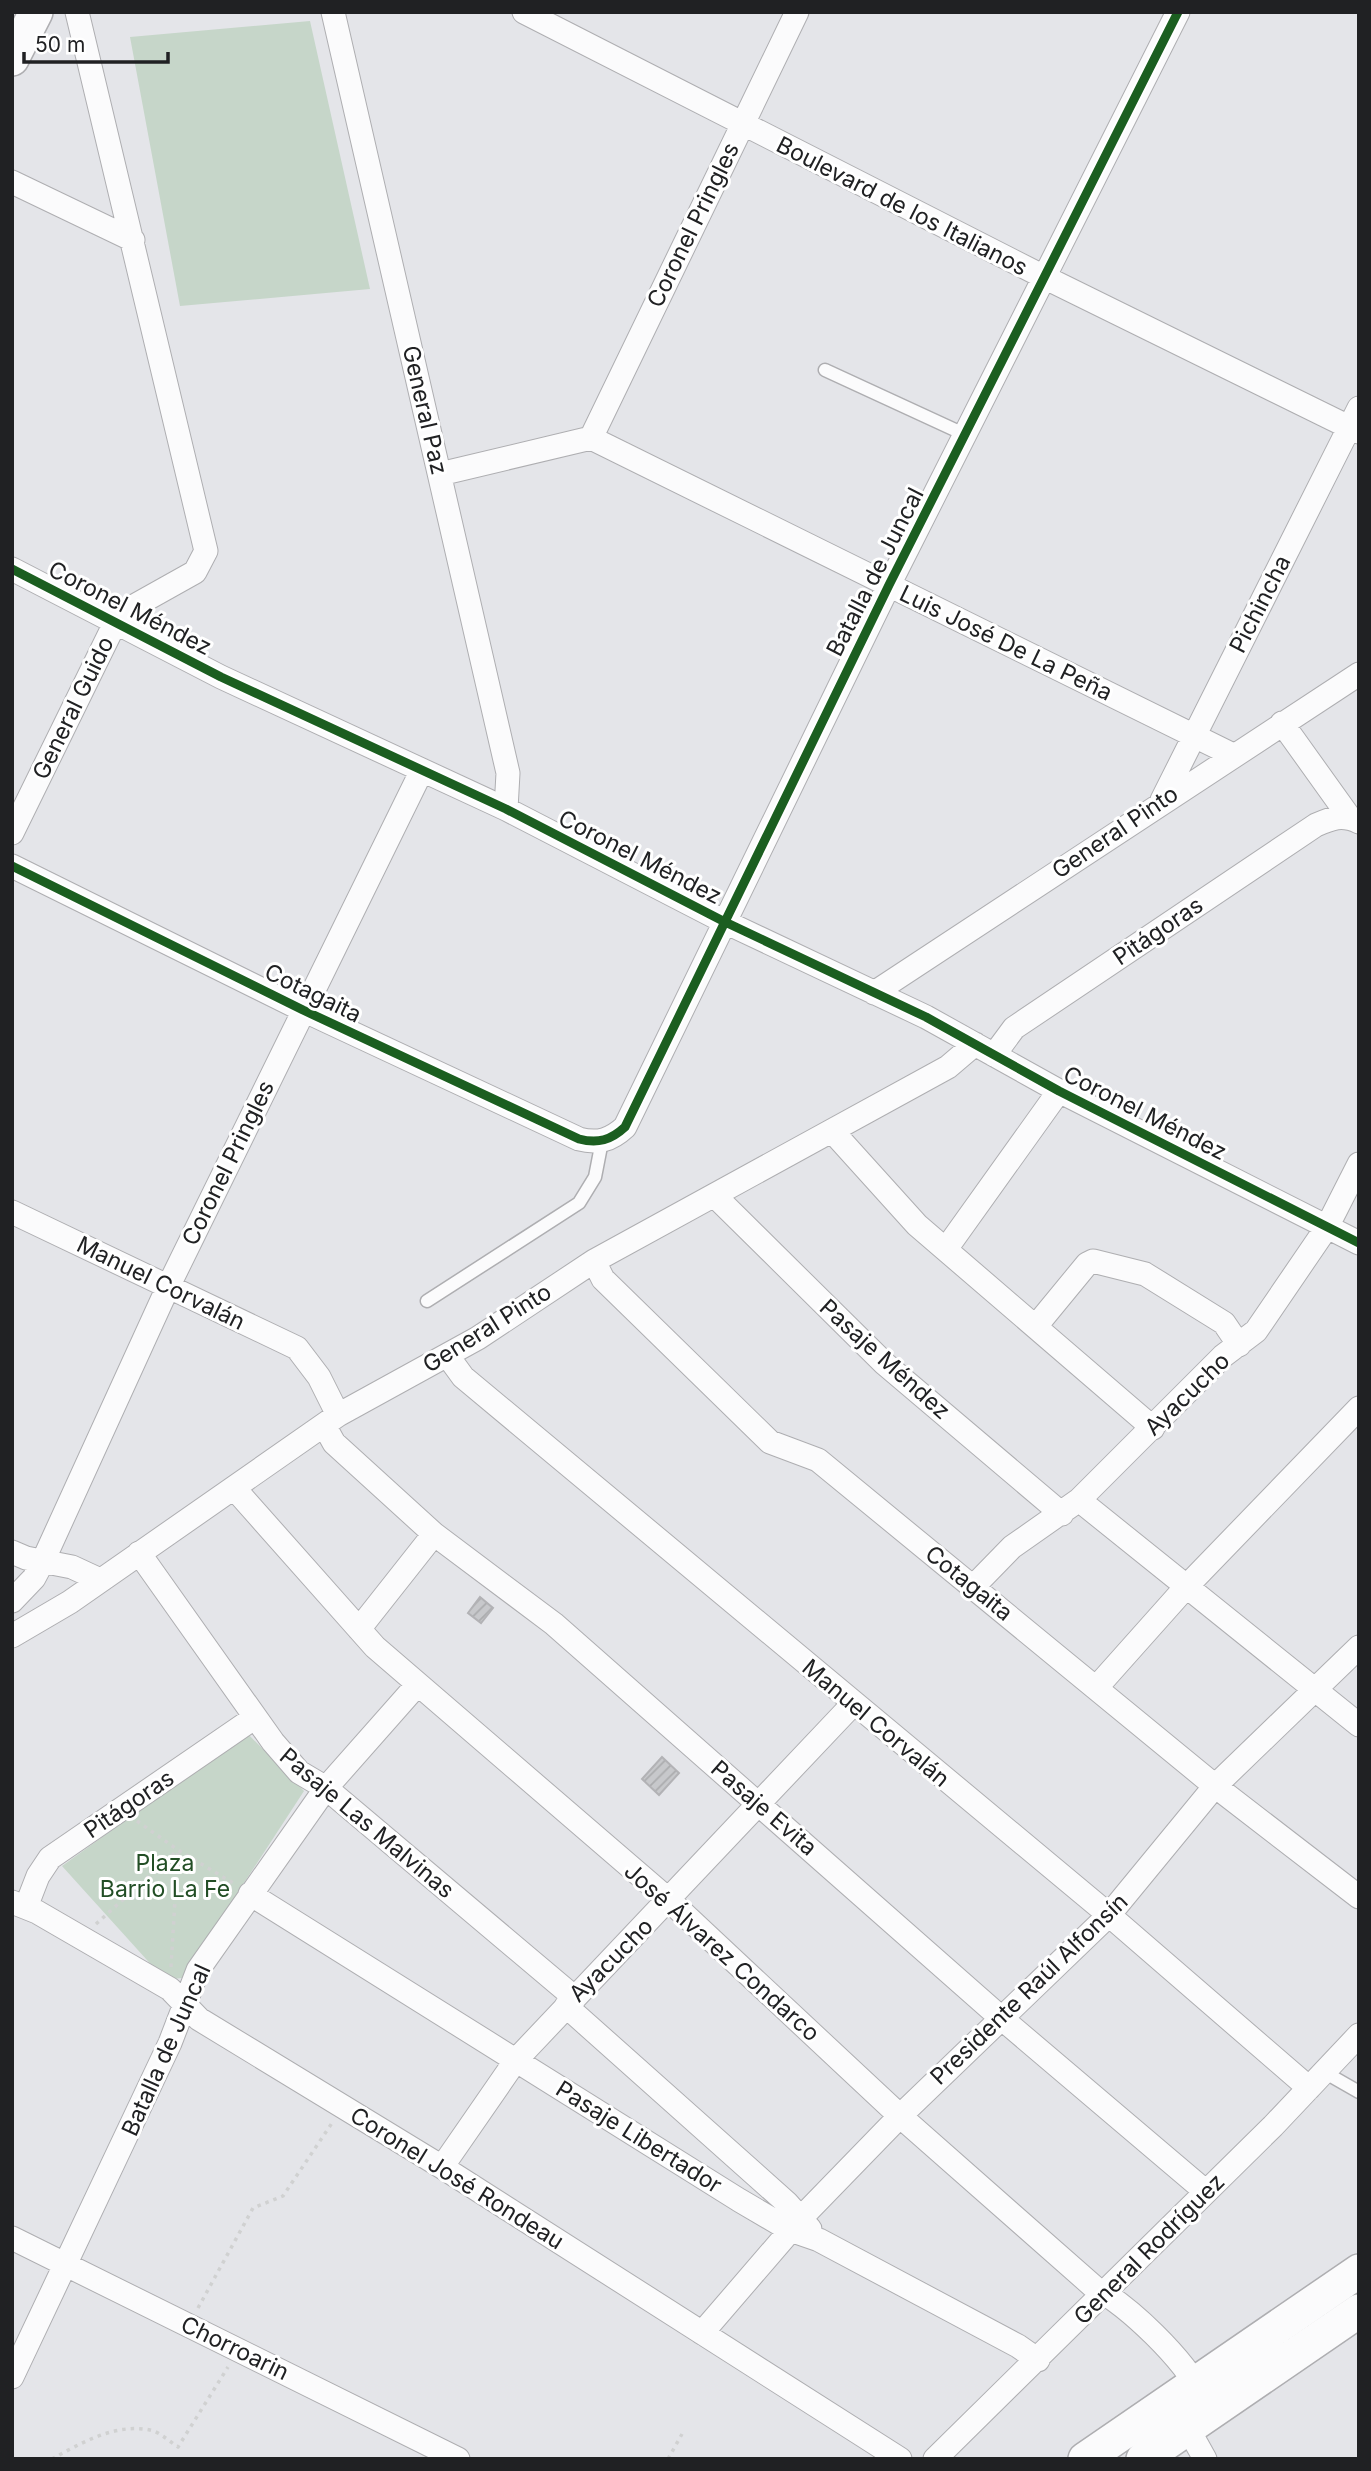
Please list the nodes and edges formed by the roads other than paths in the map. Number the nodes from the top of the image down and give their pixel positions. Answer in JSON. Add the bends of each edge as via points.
{"nodes":[{"id":1,"x":36,"y":12,"type":"edge"},
{"id":2,"x":76,"y":12,"type":"edge"},
{"id":3,"x":333,"y":12,"type":"edge"},
{"id":4,"x":524,"y":12,"type":"edge"},
{"id":5,"x":797,"y":12,"type":"edge"},
{"id":6,"x":1178,"y":12,"type":"edge"},
{"id":7,"x":12,"y":59,"type":"edge"},
{"id":8,"x":741,"y":124,"type":"junction"},
{"id":9,"x":12,"y":182,"type":"edge"},
{"id":10,"x":133,"y":240,"type":"junction"},
{"id":11,"x":1046,"y":278,"type":"junction"},
{"id":12,"x":825,"y":370,"type":"dead end"},
{"id":13,"x":1356,"y":422,"type":"edge"},
{"id":14,"x":966,"y":435,"type":"junction"},
{"id":15,"x":591,"y":438,"type":"junction"},
{"id":16,"x":440,"y":474,"type":"junction"},
{"id":17,"x":12,"y":569,"type":"edge"},
{"id":18,"x":889,"y":585,"type":"junction"},
{"id":19,"x":116,"y":621,"type":"junction"},
{"id":20,"x":1359,"y":674,"type":"edge"},
{"id":21,"x":1282,"y":723,"type":"junction"},
{"id":22,"x":1192,"y":736,"type":"junction"},
{"id":23,"x":1233,"y":755,"type":"junction"},
{"id":24,"x":422,"y":769,"type":"junction"},
{"id":25,"x":1162,"y":800,"type":"junction"},
{"id":26,"x":506,"y":809,"type":"junction"},
{"id":27,"x":1347,"y":820,"type":"edge"},
{"id":28,"x":12,"y":833,"type":"edge"},
{"id":29,"x":12,"y":866,"type":"edge"},
{"id":30,"x":723,"y":921,"type":"junction"},
{"id":31,"x":874,"y":993,"type":"junction"},
{"id":32,"x":303,"y":1010,"type":"junction"},
{"id":33,"x":985,"y":1049,"type":"junction"},
{"id":34,"x":1059,"y":1091,"type":"junction"},
{"id":35,"x":832,"y":1132,"type":"junction"},
{"id":36,"x":602,"y":1141,"type":"junction"},
{"id":37,"x":1359,"y":1164,"type":"edge"},
{"id":38,"x":715,"y":1196,"type":"junction"},
{"id":39,"x":12,"y":1212,"type":"edge"},
{"id":40,"x":1327,"y":1227,"type":"junction"},
{"id":41,"x":1359,"y":1242,"type":"edge"},
{"id":42,"x":946,"y":1249,"type":"junction"},
{"id":43,"x":594,"y":1261,"type":"junction"},
{"id":44,"x":168,"y":1287,"type":"junction"},
{"id":45,"x":427,"y":1301,"type":"dead end"},
{"id":46,"x":1036,"y":1326,"type":"junction"},
{"id":47,"x":1239,"y":1345,"type":"junction"},
{"id":48,"x":447,"y":1355,"type":"junction"},
{"id":49,"x":307,"y":1357,"type":"joint"},
{"id":50,"x":1359,"y":1408,"type":"edge"},
{"id":51,"x":331,"y":1420,"type":"junction"},
{"id":52,"x":1153,"y":1428,"type":"junction"},
{"id":53,"x":234,"y":1488,"type":"junction"},
{"id":54,"x":1071,"y":1507,"type":"junction"},
{"id":55,"x":434,"y":1534,"type":"junction"},
{"id":56,"x":12,"y":1552,"type":"edge"},
{"id":57,"x":139,"y":1553,"type":"junction"},
{"id":58,"x":43,"y":1561,"type":"junction"},
{"id":59,"x":100,"y":1580,"type":"junction"},
{"id":60,"x":973,"y":1587,"type":"junction"},
{"id":61,"x":1186,"y":1587,"type":"junction"},
{"id":62,"x":12,"y":1601,"type":"edge"},
{"id":63,"x":359,"y":1629,"type":"junction"},
{"id":64,"x":12,"y":1636,"type":"edge"},
{"id":65,"x":1359,"y":1647,"type":"edge"},
{"id":66,"x":417,"y":1685,"type":"junction"},
{"id":67,"x":1096,"y":1688,"type":"junction"},
{"id":68,"x":1313,"y":1690,"type":"junction"},
{"id":69,"x":853,"y":1704,"type":"junction"},
{"id":70,"x":254,"y":1718,"type":"junction"},
{"id":71,"x":1359,"y":1725,"type":"edge"},
{"id":72,"x":1215,"y":1786,"type":"junction"},
{"id":73,"x":326,"y":1788,"type":"junction"},
{"id":74,"x":759,"y":1804,"type":"junction"},
{"id":75,"x":250,"y":1894,"type":"junction"},
{"id":76,"x":1359,"y":1897,"type":"edge"},
{"id":77,"x":670,"y":1901,"type":"junction"},
{"id":78,"x":19,"y":1905,"type":"edge"},
{"id":79,"x":1109,"y":1915,"type":"junction"},
{"id":80,"x":178,"y":1996,"type":"junction"},
{"id":81,"x":570,"y":2002,"type":"junction"},
{"id":82,"x":1000,"y":2017,"type":"junction"},
{"id":83,"x":1359,"y":2035,"type":"edge"},
{"id":84,"x":516,"y":2060,"type":"junction"},
{"id":85,"x":1317,"y":2080,"type":"junction"},
{"id":86,"x":1359,"y":2092,"type":"edge"},
{"id":87,"x":900,"y":2116,"type":"junction"},
{"id":88,"x":442,"y":2167,"type":"junction"},
{"id":89,"x":1205,"y":2191,"type":"junction"},
{"id":90,"x":796,"y":2224,"type":"junction"},
{"id":91,"x":12,"y":2238,"type":"edge"},
{"id":92,"x":67,"y":2264,"type":"junction"},
{"id":93,"x":1359,"y":2271,"type":"edge"},
{"id":94,"x":1106,"y":2294,"type":"junction"},
{"id":95,"x":1359,"y":2311,"type":"edge"},
{"id":96,"x":702,"y":2333,"type":"junction"},
{"id":97,"x":1038,"y":2360,"type":"junction"},
{"id":98,"x":12,"y":2377,"type":"edge"},
{"id":99,"x":1184,"y":2391,"type":"junction"},
{"id":100,"x":1199,"y":2421,"type":"junction"},
{"id":101,"x":458,"y":2459,"type":"edge"},
{"id":102,"x":900,"y":2459,"type":"edge"},
{"id":103,"x":935,"y":2459,"type":"edge"},
{"id":104,"x":1086,"y":2459,"type":"edge"},
{"id":105,"x":1143,"y":2459,"type":"edge"},
{"id":106,"x":1205,"y":2459,"type":"edge"}],
"edges":[{"from":1,"to":7,"type":"main road"},
{"from":2,"to":10,"type":"street"},
{"from":3,"to":16,"type":"street","name":"General Paz"},
{"from":4,"to":8,"type":"street","name":"Boulevard de los Italianos"},
{"from":5,"to":8,"type":"street","name":"Coronel Pringles"},
{"from":6,"to":11,"type":"street","name":"Batalla de Juncal"},
{"from":8,"to":11,"type":"street","name":"Boulevard de los Italianos"},
{"from":8,"to":15,"type":"street","name":"Coronel Pringles"},
{"from":9,"to":10,"type":"street"},
{"from":10,"to":19,"type":"street","via":[[206,551],[195,572]]},
{"from":11,"to":13,"type":"street","name":"Boulevard de los Italianos"},
{"from":11,"to":14,"type":"street","name":"Batalla de Juncal"},
{"from":12,"to":14,"type":"lane"},
{"from":13,"to":22,"type":"street","name":"Pichincha"},
{"from":14,"to":18,"type":"street","name":"Batalla de Juncal"},
{"from":15,"to":16,"type":"street"},
{"from":15,"to":18,"type":"street","name":"Luis José De La Peña"},
{"from":16,"to":26,"type":"street","name":"General Paz","via":[[508,773]]},
{"from":17,"to":19,"type":"street","name":"Coronel Méndez"},
{"from":18,"to":22,"type":"street","name":"Luis José De La Peña"},
{"from":18,"to":30,"type":"street","name":"Batalla de Juncal"},
{"from":19,"to":24,"type":"street","name":"Coronel Méndez","via":[[221,677]]},
{"from":19,"to":28,"type":"street","name":"General Guido"},
{"from":20,"to":21,"type":"street","name":"General Pinto"},
{"from":21,"to":23,"type":"street","name":"General Pinto"},
{"from":21,"to":27,"type":"street"},
{"from":22,"to":23,"type":"street","name":"Luis José De La Peña"},
{"from":22,"to":25,"type":"street","name":"Pichincha"},
{"from":23,"to":25,"type":"street","name":"General Pinto"},
{"from":24,"to":26,"type":"street","name":"Coronel Méndez"},
{"from":24,"to":32,"type":"street","name":"Coronel Pringles"},
{"from":25,"to":31,"type":"street","name":"General Pinto"},
{"from":26,"to":30,"type":"street","name":"Coronel Méndez"},
{"from":27,"to":33,"type":"street","name":"Pitágoras"},
{"from":29,"to":32,"type":"street","name":"Cotagaita"},
{"from":30,"to":31,"type":"street","name":"Coronel Méndez"},
{"from":30,"to":36,"type":"street","name":"Batalla de Juncal","via":[[625,1127]]},
{"from":31,"to":33,"type":"street","name":"Coronel Méndez"},
{"from":32,"to":36,"type":"street","name":"Cotagaita","via":[[579,1139]]},
{"from":32,"to":44,"type":"street","name":"Coronel Pringles"},
{"from":33,"to":34,"type":"street","name":"Coronel Méndez"},
{"from":33,"to":35,"type":"street","name":"General Pinto"},
{"from":34,"to":40,"type":"street","name":"Coronel Méndez"},
{"from":34,"to":42,"type":"street"},
{"from":35,"to":38,"type":"street","name":"General Pinto"},
{"from":35,"to":42,"type":"street","via":[[917,1225]]},
{"from":36,"to":45,"type":"lane","via":[[595,1177],[579,1203]]},
{"from":37,"to":40,"type":"street","name":"Ayacucho"},
{"from":38,"to":43,"type":"street","name":"General Pinto"},
{"from":38,"to":54,"type":"street","name":"Pasaje Méndez","via":[[885,1364]]},
{"from":39,"to":44,"type":"street","name":"Manuel Corvalán"},
{"from":40,"to":41,"type":"street","name":"Coronel Méndez"},
{"from":40,"to":47,"type":"street","name":"Ayacucho","via":[[1270,1313]]},
{"from":42,"to":46,"type":"street"},
{"from":43,"to":48,"type":"street","name":"General Pinto"},
{"from":43,"to":60,"type":"street","name":"Cotagaita","via":[[603,1279],[769,1442],[818,1460]]},
{"from":44,"to":49,"type":"street","name":"Manuel Corvalán","via":[[297,1348]]},
{"from":44,"to":58,"type":"street","name":"Coronel Pringles"},
{"from":46,"to":47,"type":"street","via":[[1093,1261],[1145,1274],[1224,1324]]},
{"from":46,"to":52,"type":"street"},
{"from":47,"to":52,"type":"street","name":"Ayacucho"},
{"from":48,"to":51,"type":"street","name":"General Pinto"},
{"from":48,"to":69,"type":"street","name":"Manuel Corvalán","via":[[463,1377]]},
{"from":49,"to":51,"type":"street","name":"Pasaje Evita"},
{"from":50,"to":61,"type":"street"},
{"from":51,"to":53,"type":"street","name":"General Pinto"},
{"from":51,"to":55,"type":"street","name":"Pasaje Evita","via":[[334,1443]]},
{"from":52,"to":54,"type":"street","name":"Ayacucho"},
{"from":53,"to":57,"type":"street","name":"General Pinto"},
{"from":53,"to":63,"type":"street","name":"José Álvarez Condarco"},
{"from":54,"to":60,"type":"street","name":"Ayacucho","via":[[1012,1547]]},
{"from":54,"to":61,"type":"street","name":"Pasaje Méndez"},
{"from":55,"to":63,"type":"street"},
{"from":55,"to":74,"type":"street","name":"Pasaje Evita","via":[[554,1624]]},
{"from":56,"to":58,"type":"street"},
{"from":57,"to":59,"type":"street","name":"General Pinto"},
{"from":57,"to":70,"type":"street","name":"Pasaje Las Malvinas"},
{"from":58,"to":59,"type":"street"},
{"from":58,"to":62,"type":"street"},
{"from":59,"to":64,"type":"street","name":"General Pinto"},
{"from":60,"to":67,"type":"street","name":"Cotagaita"},
{"from":61,"to":67,"type":"street"},
{"from":61,"to":68,"type":"street","name":"Pasaje Méndez"},
{"from":63,"to":66,"type":"street","name":"José Álvarez Condarco"},
{"from":65,"to":68,"type":"street","name":"Presidente Raúl Alfonsín"},
{"from":66,"to":73,"type":"street","name":"Batalla de Juncal"},
{"from":66,"to":77,"type":"street","name":"José Álvarez Condarco"},
{"from":67,"to":72,"type":"street","name":"Cotagaita"},
{"from":68,"to":71,"type":"street","name":"Pasaje Méndez"},
{"from":68,"to":72,"type":"street","name":"Presidente Raúl Alfonsín"},
{"from":69,"to":74,"type":"street","name":"Ayacucho"},
{"from":69,"to":79,"type":"street","name":"Manuel Corvalán"},
{"from":70,"to":73,"type":"street","name":"Pasaje Las Malvinas","via":[[286,1760]]},
{"from":70,"to":78,"type":"street","name":"Pitágoras","via":[[50,1858]]},
{"from":72,"to":76,"type":"street","name":"Cotagaita"},
{"from":72,"to":79,"type":"street","name":"Presidente Raúl Alfonsín"},
{"from":73,"to":75,"type":"street","name":"Batalla de Juncal"},
{"from":73,"to":81,"type":"street","name":"Pasaje Las Malvinas"},
{"from":74,"to":77,"type":"street","name":"Ayacucho"},
{"from":74,"to":82,"type":"street","name":"Pasaje Evita"},
{"from":75,"to":80,"type":"street","name":"Batalla de Juncal"},
{"from":75,"to":84,"type":"street","name":"Pasaje Libertador"},
{"from":77,"to":81,"type":"street","name":"Ayacucho"},
{"from":77,"to":87,"type":"street","name":"José Álvarez Condarco"},
{"from":78,"to":80,"type":"street","name":"Coronel José Rondeau"},
{"from":79,"to":82,"type":"street","name":"Presidente Raúl Alfonsín"},
{"from":79,"to":85,"type":"street","name":"Manuel Corvalán"},
{"from":80,"to":88,"type":"street","name":"Coronel José Rondeau","via":[[199,2019]]},
{"from":80,"to":92,"type":"street","name":"Batalla de Juncal","via":[[170,2043]]},
{"from":81,"to":84,"type":"street","name":"Ayacucho"},
{"from":81,"to":90,"type":"street","name":"Pasaje Las Malvinas"},
{"from":82,"to":87,"type":"street","name":"Presidente Raúl Alfonsín"},
{"from":82,"to":89,"type":"street","name":"Pasaje Evita"},
{"from":83,"to":85,"type":"street","name":"General Rodríguez"},
{"from":84,"to":88,"type":"street","name":"Ayacucho"},
{"from":84,"to":90,"type":"street","name":"Pasaje Libertador"},
{"from":85,"to":86,"type":"lane"},
{"from":85,"to":89,"type":"street","name":"General Rodríguez"},
{"from":87,"to":90,"type":"street","name":"Presidente Raúl Alfonsín"},
{"from":87,"to":94,"type":"street","name":"José Álvarez Condarco"},
{"from":88,"to":96,"type":"street","name":"Coronel José Rondeau"},
{"from":89,"to":94,"type":"street","name":"General Rodríguez"},
{"from":90,"to":96,"type":"street","name":"Presidente Raúl Alfonsín"},
{"from":90,"to":97,"type":"street","name":"Pasaje Libertador"},
{"from":91,"to":92,"type":"street","name":"Chorroarin"},
{"from":92,"to":98,"type":"street","name":"Batalla de Juncal"},
{"from":92,"to":101,"type":"street","name":"Chorroarin"},
{"from":93,"to":99,"type":"main road"},
{"from":94,"to":97,"type":"street","name":"General Rodríguez"},
{"from":94,"to":99,"type":"street","name":"José Álvarez Condarco","via":[[1179,2361]]},
{"from":95,"to":100,"type":"main road"},
{"from":96,"to":102,"type":"street","name":"Coronel José Rondeau"},
{"from":97,"to":103,"type":"street","name":"General Rodríguez"},
{"from":99,"to":100,"type":"street","name":"José Álvarez Condarco"},
{"from":99,"to":104,"type":"main road"},
{"from":100,"to":105,"type":"main road"},
{"from":100,"to":106,"type":"street","name":"José Álvarez Condarco"}]}
